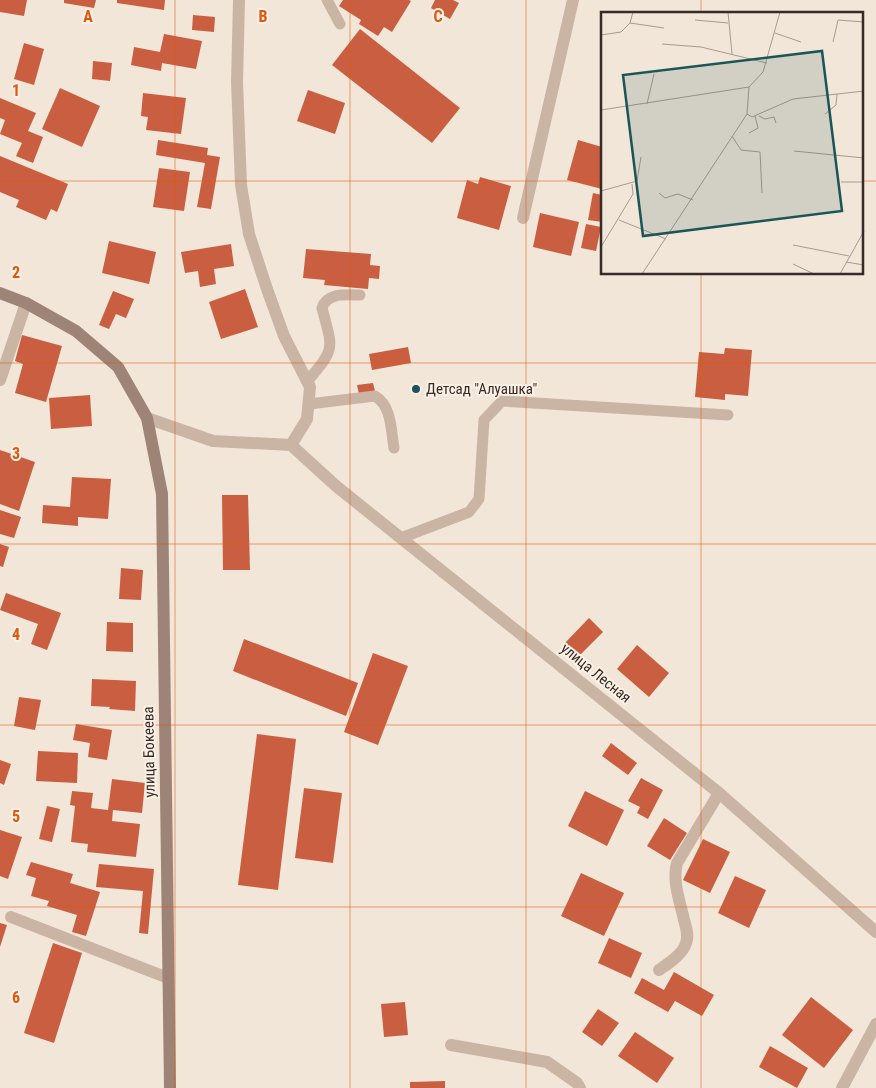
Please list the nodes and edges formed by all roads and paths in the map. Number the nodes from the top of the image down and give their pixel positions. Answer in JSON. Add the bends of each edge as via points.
{"nodes":[{"id":1,"x":239,"y":0,"type":"edge"},
{"id":2,"x":327,"y":0,"type":"edge"},
{"id":3,"x":573,"y":0,"type":"edge"},
{"id":4,"x":340,"y":24,"type":"dead end"},
{"id":5,"x":523,"y":218,"type":"dead end"},
{"id":6,"x":0,"y":293,"type":"edge"},
{"id":7,"x":360,"y":295,"type":"dead end"},
{"id":8,"x":26,"y":303,"type":"junction"},
{"id":9,"x":0,"y":380,"type":"edge"},
{"id":10,"x":308,"y":382,"type":"junction"},
{"id":11,"x":309,"y":404,"type":"junction"},
{"id":12,"x":728,"y":414,"type":"dead end"},
{"id":13,"x":147,"y":418,"type":"junction"},
{"id":14,"x":290,"y":445,"type":"junction"},
{"id":15,"x":394,"y":448,"type":"dead end"},
{"id":16,"x":401,"y":538,"type":"junction"},
{"id":17,"x":719,"y":793,"type":"junction"},
{"id":18,"x":11,"y":917,"type":"dead end"},
{"id":19,"x":876,"y":932,"type":"edge"},
{"id":20,"x":659,"y":970,"type":"dead end"},
{"id":21,"x":168,"y":978,"type":"junction"},
{"id":22,"x":876,"y":1024,"type":"edge"},
{"id":23,"x":451,"y":1046,"type":"dead end"},
{"id":24,"x":170,"y":1088,"type":"edge"},
{"id":25,"x":580,"y":1088,"type":"edge"},
{"id":26,"x":842,"y":1088,"type":"edge"}],
"edges":[{"from":1,"to":10,"type":"street","via":[[237,82],[241,185],[249,234],[284,336]]},
{"from":2,"to":4,"type":"lane"},
{"from":3,"to":5,"type":"street"},
{"from":6,"to":8,"type":"main road","name":"улица Бокеева"},
{"from":7,"to":10,"type":"lane","via":[[334,296],[324,303],[322,308],[331,344],[330,353]]},
{"from":8,"to":9,"type":"street"},
{"from":8,"to":13,"type":"main road","name":"улица Бокеева","via":[[76,331],[118,367]]},
{"from":10,"to":11,"type":"street"},
{"from":11,"to":14,"type":"street","via":[[308,419]]},
{"from":11,"to":15,"type":"lane","via":[[375,396],[386,406]]},
{"from":12,"to":16,"type":"lane","via":[[502,401],[484,420],[478,499],[474,506],[469,512]]},
{"from":13,"to":14,"type":"street","via":[[213,442]]},
{"from":13,"to":21,"type":"main road","name":"улица Бокеева","via":[[162,494]]},
{"from":14,"to":16,"type":"street","name":"улица Лесная"},
{"from":16,"to":17,"type":"street","name":"улица Лесная"},
{"from":17,"to":19,"type":"street","name":"улица Лесная"},
{"from":17,"to":20,"type":"street","via":[[677,863],[675,882],[688,934],[682,951]]},
{"from":18,"to":21,"type":"street"},
{"from":21,"to":24,"type":"main road","name":"улица Бокеева"},
{"from":22,"to":26,"type":"street"},
{"from":23,"to":25,"type":"street","via":[[547,1062]]}]}
